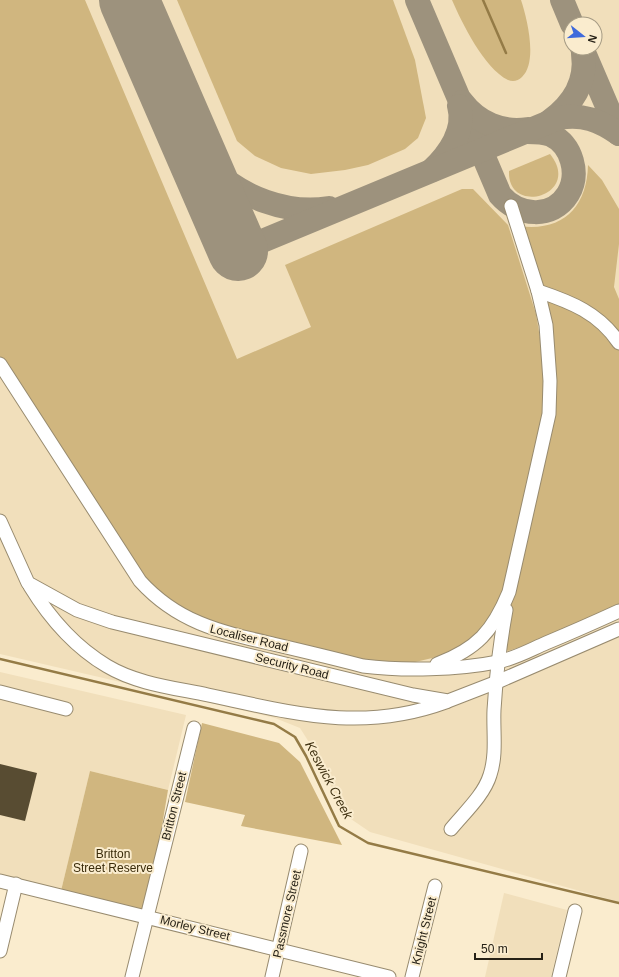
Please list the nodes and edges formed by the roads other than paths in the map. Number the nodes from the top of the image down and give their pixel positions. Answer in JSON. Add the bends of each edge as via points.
{"nodes":[{"id":1,"x":511,"y":206,"type":"dead end"},
{"id":2,"x":538,"y":291,"type":"junction"},
{"id":3,"x":619,"y":343,"type":"edge"},
{"id":4,"x":0,"y":364,"type":"edge"},
{"id":5,"x":0,"y":521,"type":"edge"},
{"id":6,"x":28,"y":583,"type":"junction"},
{"id":7,"x":509,"y":592,"type":"junction"},
{"id":8,"x":619,"y":612,"type":"edge"},
{"id":9,"x":619,"y":629,"type":"edge"},
{"id":10,"x":498,"y":662,"type":"junction"},
{"id":11,"x":427,"y":667,"type":"junction"},
{"id":12,"x":496,"y":682,"type":"junction"},
{"id":13,"x":0,"y":692,"type":"edge"},
{"id":14,"x":448,"y":701,"type":"junction"},
{"id":15,"x":66,"y":708,"type":"dead end"},
{"id":16,"x":194,"y":728,"type":"dead end"},
{"id":17,"x":451,"y":829,"type":"dead end"},
{"id":18,"x":301,"y":851,"type":"dead end"},
{"id":19,"x":0,"y":881,"type":"edge"},
{"id":20,"x":16,"y":884,"type":"junction"},
{"id":21,"x":435,"y":886,"type":"dead end"},
{"id":22,"x":575,"y":911,"type":"dead end"},
{"id":23,"x":147,"y":916,"type":"junction"},
{"id":24,"x":279,"y":948,"type":"junction"},
{"id":25,"x":0,"y":951,"type":"edge"},
{"id":26,"x":132,"y":977,"type":"edge"},
{"id":27,"x":272,"y":977,"type":"edge"},
{"id":28,"x":389,"y":977,"type":"edge"},
{"id":29,"x":412,"y":977,"type":"edge"},
{"id":30,"x":559,"y":977,"type":"edge"}],
"edges":[{"from":1,"to":2,"type":"street"},
{"from":2,"to":3,"type":"street","via":[[586,310],[601,322]]},
{"from":2,"to":7,"type":"street","via":[[549,349],[549,414]]},
{"from":4,"to":11,"type":"street","name":"Localiser Road","via":[[136,576],[164,604],[199,624],[363,666],[387,669]]},
{"from":5,"to":6,"type":"street"},
{"from":6,"to":14,"type":"street","name":"Security Road","via":[[76,610],[112,622],[413,695]]},
{"from":6,"to":14,"type":"street","via":[[40,603],[74,641],[108,666],[145,681],[300,715],[334,718],[403,715]]},
{"from":7,"to":10,"type":"street"},
{"from":7,"to":11,"type":"street","via":[[499,615],[485,635],[460,654]]},
{"from":8,"to":10,"type":"street","name":"Localiser Road"},
{"from":9,"to":12,"type":"street"},
{"from":10,"to":11,"type":"street","name":"Localiser Road"},
{"from":10,"to":12,"type":"street"},
{"from":12,"to":14,"type":"street"},
{"from":12,"to":17,"type":"street","via":[[490,774],[477,798]]},
{"from":13,"to":15,"type":"street"},
{"from":16,"to":23,"type":"street","name":"Britton Street"},
{"from":18,"to":24,"type":"street","name":"Passmore Street"},
{"from":19,"to":20,"type":"street","name":"Morley Street"},
{"from":20,"to":23,"type":"street","name":"Morley Street"},
{"from":20,"to":25,"type":"street"},
{"from":21,"to":29,"type":"street","name":"Knight Street"},
{"from":22,"to":30,"type":"street"},
{"from":23,"to":24,"type":"street","name":"Morley Street"},
{"from":23,"to":26,"type":"street","name":"Britton Street"},
{"from":24,"to":27,"type":"street","name":"Passmore Street"},
{"from":24,"to":28,"type":"street","name":"Morley Street"}]}
